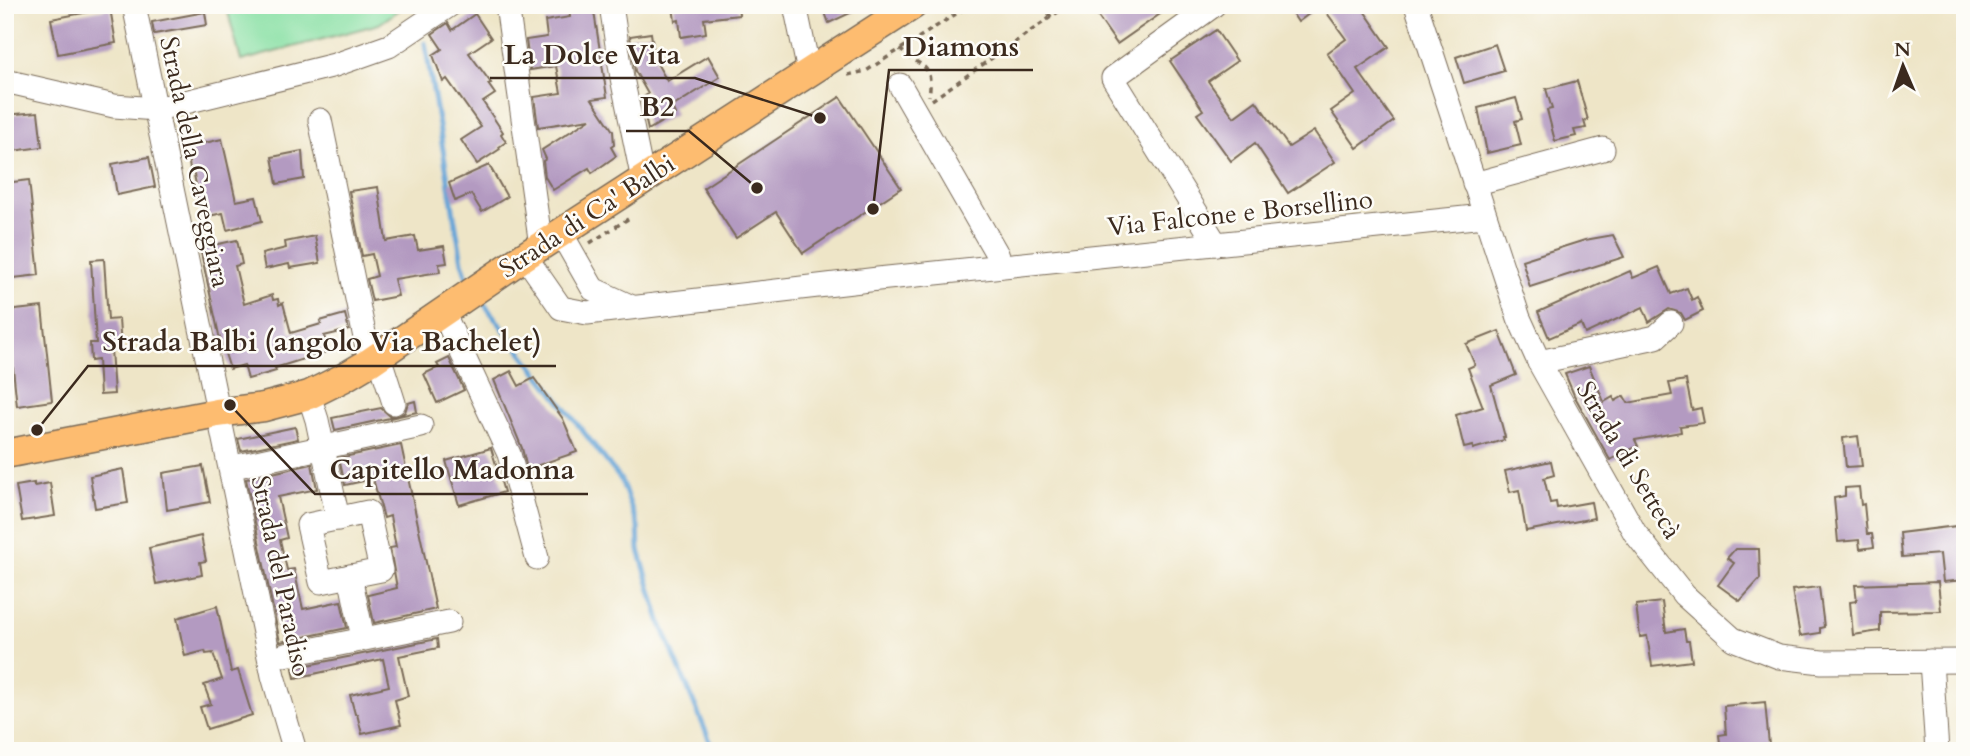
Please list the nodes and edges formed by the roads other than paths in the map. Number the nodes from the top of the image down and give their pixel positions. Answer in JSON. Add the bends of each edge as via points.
{"nodes":[{"id":1,"x":134,"y":5,"type":"edge"},
{"id":2,"x":450,"y":5,"type":"edge"},
{"id":3,"x":507,"y":5,"type":"edge"},
{"id":4,"x":611,"y":5,"type":"edge"},
{"id":5,"x":795,"y":5,"type":"edge"},
{"id":6,"x":913,"y":5,"type":"edge"},
{"id":7,"x":1214,"y":5,"type":"edge"},
{"id":8,"x":1416,"y":5,"type":"edge"},
{"id":9,"x":809,"y":72,"type":"junction"},
{"id":10,"x":5,"y":81,"type":"edge"},
{"id":11,"x":900,"y":85,"type":"dead end"},
{"id":12,"x":156,"y":109,"type":"junction"},
{"id":13,"x":320,"y":120,"type":"dead end"},
{"id":14,"x":1602,"y":149,"type":"dead end"},
{"id":15,"x":642,"y":180,"type":"junction"},
{"id":16,"x":1474,"y":184,"type":"junction"},
{"id":17,"x":1484,"y":216,"type":"junction"},
{"id":18,"x":1216,"y":244,"type":"junction"},
{"id":19,"x":550,"y":247,"type":"junction"},
{"id":20,"x":1001,"y":267,"type":"junction"},
{"id":21,"x":635,"y":308,"type":"junction"},
{"id":22,"x":443,"y":312,"type":"junction"},
{"id":23,"x":1671,"y":323,"type":"dead end"},
{"id":24,"x":375,"y":359,"type":"junction"},
{"id":25,"x":1539,"y":362,"type":"junction"},
{"id":26,"x":309,"y":395,"type":"junction"},
{"id":27,"x":394,"y":403,"type":"dead end"},
{"id":28,"x":218,"y":412,"type":"junction"},
{"id":29,"x":421,"y":426,"type":"dead end"},
{"id":30,"x":323,"y":448,"type":"junction"},
{"id":31,"x":5,"y":454,"type":"edge"},
{"id":32,"x":238,"y":466,"type":"dead end"},
{"id":33,"x":338,"y":519,"type":"junction"},
{"id":34,"x":537,"y":558,"type":"dead end"},
{"id":35,"x":350,"y":576,"type":"junction"},
{"id":36,"x":449,"y":622,"type":"dead end"},
{"id":37,"x":363,"y":638,"type":"junction"},
{"id":38,"x":285,"y":655,"type":"dead end"},
{"id":39,"x":1931,"y":661,"type":"junction"},
{"id":40,"x":1965,"y":661,"type":"edge"},
{"id":41,"x":295,"y":751,"type":"edge"},
{"id":42,"x":1937,"y":751,"type":"edge"}],
"edges":[{"from":1,"to":12,"type":"street","name":"Strada della Caveggiara"},
{"from":2,"to":12,"type":"street","via":[[389,46]]},
{"from":3,"to":19,"type":"street"},
{"from":4,"to":15,"type":"street"},
{"from":5,"to":9,"type":"street"},
{"from":6,"to":9,"type":"main road","name":"Strada di Ca' Balbi"},
{"from":7,"to":18,"type":"street","via":[[1114,78]]},
{"from":8,"to":16,"type":"street","name":"Strada di Settecà"},
{"from":9,"to":15,"type":"main road","name":"Strada di Ca' Balbi"},
{"from":10,"to":12,"type":"street","via":[[114,106]]},
{"from":11,"to":20,"type":"street","via":[[923,106]]},
{"from":12,"to":28,"type":"street","name":"Strada della Caveggiara"},
{"from":13,"to":24,"type":"street"},
{"from":14,"to":16,"type":"street"},
{"from":15,"to":19,"type":"main road","name":"Strada di Ca' Balbi"},
{"from":16,"to":17,"type":"street","name":"Strada di Settecà"},
{"from":17,"to":18,"type":"street","name":"Via Falcone e Borsellino"},
{"from":17,"to":25,"type":"street","name":"Strada di Settecà"},
{"from":18,"to":20,"type":"street","name":"Via Falcone e Borsellino"},
{"from":19,"to":21,"type":"street","via":[[593,289]]},
{"from":19,"to":21,"type":"street","name":"Via Falcone e Borsellino","via":[[561,308],[587,313]]},
{"from":19,"to":22,"type":"main road","name":"Strada di Ca' Balbi"},
{"from":20,"to":21,"type":"street","name":"Via Falcone e Borsellino"},
{"from":22,"to":24,"type":"main road","name":"Strada di Ca' Balbi"},
{"from":22,"to":34,"type":"street","via":[[509,454]]},
{"from":23,"to":25,"type":"street","via":[[1656,337]]},
{"from":24,"to":26,"type":"main road","name":"Strada di Ca' Balbi"},
{"from":24,"to":27,"type":"street"},
{"from":25,"to":39,"type":"street","name":"Strada di Settecà","via":[[1635,533],[1684,595],[1733,639],[1800,660]]},
{"from":26,"to":28,"type":"main road","name":"Strada di Ca' Balbi","via":[[264,407]]},
{"from":26,"to":30,"type":"street"},
{"from":28,"to":31,"type":"main road","name":"Strada di Ca' Balbi"},
{"from":28,"to":41,"type":"street","name":"Strada del Paradiso","via":[[273,676]]},
{"from":29,"to":30,"type":"street"},
{"from":30,"to":32,"type":"street"},
{"from":30,"to":33,"type":"street"},
{"from":33,"to":35,"type":"street","via":[[309,525],[311,536],[321,582]]},
{"from":33,"to":35,"type":"street","via":[[368,512],[381,570]]},
{"from":35,"to":37,"type":"street"},
{"from":36,"to":37,"type":"street"},
{"from":37,"to":38,"type":"street"},
{"from":39,"to":40,"type":"street","name":"Strada di Settecà"},
{"from":39,"to":42,"type":"street"}]}
